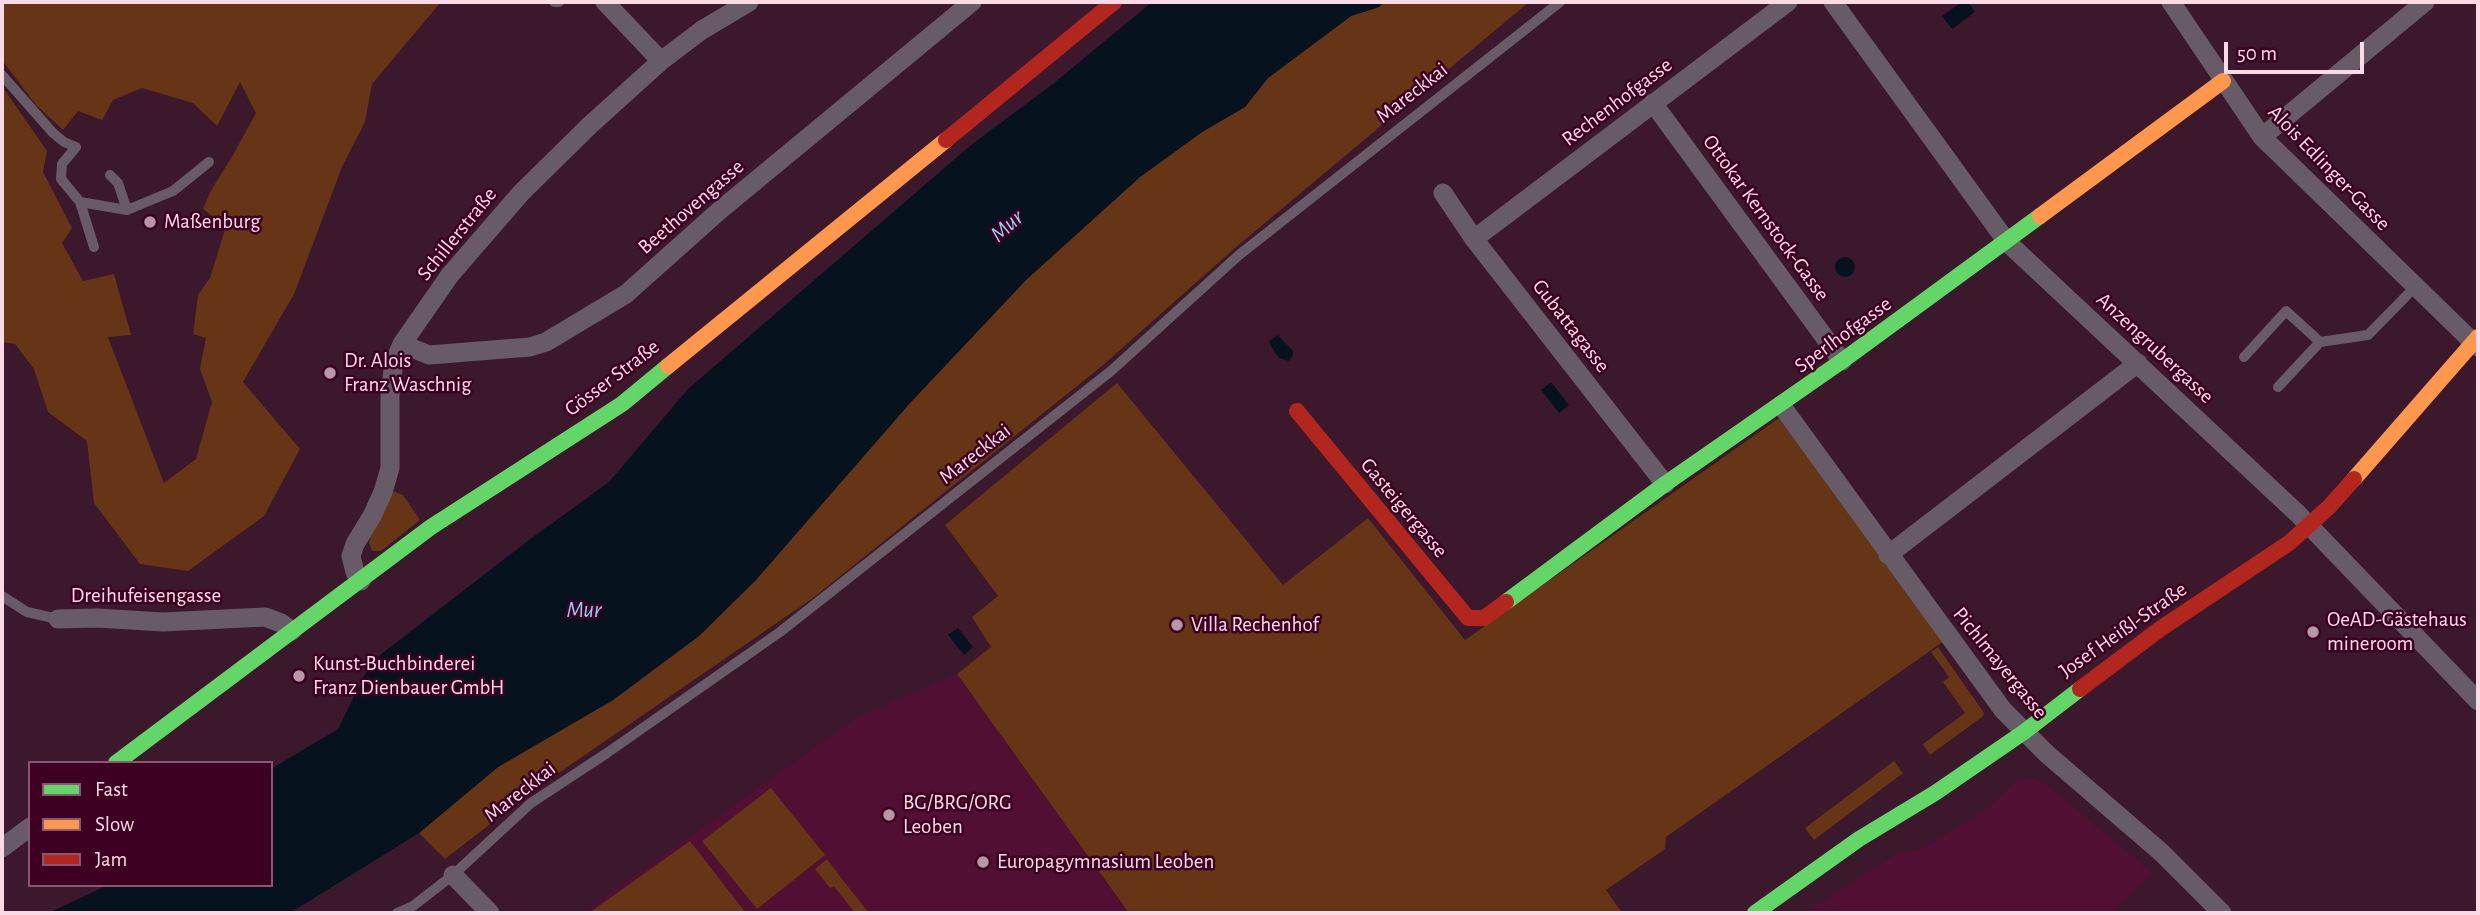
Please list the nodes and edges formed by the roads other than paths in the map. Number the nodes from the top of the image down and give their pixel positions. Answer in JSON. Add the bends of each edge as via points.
{"nodes":[{"id":1,"x":605,"y":2,"type":"edge"},
{"id":2,"x":749,"y":2,"type":"edge"},
{"id":3,"x":971,"y":2,"type":"edge"},
{"id":4,"x":1114,"y":2,"type":"edge"},
{"id":5,"x":1560,"y":2,"type":"edge"},
{"id":6,"x":1788,"y":2,"type":"edge"},
{"id":7,"x":1833,"y":2,"type":"edge"},
{"id":8,"x":2171,"y":2,"type":"edge"},
{"id":9,"x":2425,"y":2,"type":"edge"},
{"id":10,"x":662,"y":61,"type":"junction"},
{"id":11,"x":2,"y":75,"type":"edge"},
{"id":12,"x":2223,"y":81,"type":"junction"},
{"id":13,"x":1653,"y":103,"type":"junction"},
{"id":14,"x":2262,"y":137,"type":"junction"},
{"id":15,"x":209,"y":162,"type":"dead end"},
{"id":16,"x":110,"y":175,"type":"dead end"},
{"id":17,"x":1443,"y":193,"type":"dead end"},
{"id":18,"x":80,"y":202,"type":"junction"},
{"id":19,"x":127,"y":210,"type":"junction"},
{"id":20,"x":1474,"y":239,"type":"junction"},
{"id":21,"x":2007,"y":242,"type":"junction"},
{"id":22,"x":94,"y":247,"type":"dead end"},
{"id":23,"x":2415,"y":287,"type":"junction"},
{"id":24,"x":2320,"y":342,"type":"junction"},
{"id":25,"x":2477,"y":342,"type":"edge"},
{"id":26,"x":402,"y":344,"type":"junction"},
{"id":27,"x":2244,"y":357,"type":"dead end"},
{"id":28,"x":1842,"y":361,"type":"junction"},
{"id":29,"x":2138,"y":363,"type":"junction"},
{"id":30,"x":2278,"y":387,"type":"dead end"},
{"id":31,"x":1781,"y":405,"type":"junction"},
{"id":32,"x":1297,"y":411,"type":"dead end"},
{"id":33,"x":1665,"y":484,"type":"junction"},
{"id":34,"x":2309,"y":526,"type":"junction"},
{"id":35,"x":1888,"y":555,"type":"junction"},
{"id":36,"x":361,"y":581,"type":"junction"},
{"id":37,"x":2,"y":596,"type":"edge"},
{"id":38,"x":1484,"y":618,"type":"joint"},
{"id":39,"x":58,"y":619,"type":"joint"},
{"id":40,"x":292,"y":631,"type":"junction"},
{"id":41,"x":2478,"y":701,"type":"edge"},
{"id":42,"x":2024,"y":732,"type":"junction"},
{"id":43,"x":119,"y":761,"type":"edge"},
{"id":44,"x":28,"y":828,"type":"edge"},
{"id":45,"x":2,"y":848,"type":"edge"},
{"id":46,"x":453,"y":875,"type":"junction"},
{"id":47,"x":397,"y":913,"type":"edge"},
{"id":48,"x":490,"y":913,"type":"edge"},
{"id":49,"x":1755,"y":913,"type":"edge"},
{"id":50,"x":2222,"y":913,"type":"edge"}],
"edges":[{"from":1,"to":10,"type":"street"},
{"from":2,"to":10,"type":"street","name":"Schillerstraße"},
{"from":3,"to":26,"type":"street","name":"Beethovengasse","via":[[626,294],[592,315],[530,347],[429,355]]},
{"from":4,"to":36,"type":"street","name":"Gösser Straße","via":[[622,404],[431,527]]},
{"from":5,"to":46,"type":"lane","name":"Mareckkai","via":[[1270,230],[1111,371],[802,615],[531,803]]},
{"from":6,"to":13,"type":"street","name":"Rechenhofgasse"},
{"from":7,"to":21,"type":"street","name":"Anzengrubergasse"},
{"from":8,"to":12,"type":"street","name":"Alois Edlinger-Gasse"},
{"from":9,"to":14,"type":"street"},
{"from":10,"to":26,"type":"street","name":"Schillerstraße","via":[[521,193],[450,275]]},
{"from":11,"to":18,"type":"lane","via":[[53,132],[76,147],[62,164],[61,179]]},
{"from":12,"to":14,"type":"street","name":"Alois Edlinger-Gasse"},
{"from":12,"to":21,"type":"street","name":"Sperlhofgasse"},
{"from":13,"to":20,"type":"street","name":"Rechenhofgasse"},
{"from":13,"to":28,"type":"street","name":"Ottokar Kernstock-Gasse"},
{"from":14,"to":23,"type":"street","name":"Alois Edlinger-Gasse"},
{"from":15,"to":19,"type":"lane","via":[[173,191]]},
{"from":16,"to":19,"type":"lane","via":[[118,183]]},
{"from":17,"to":20,"type":"street","name":"Gubattagasse"},
{"from":18,"to":19,"type":"lane"},
{"from":18,"to":22,"type":"lane"},
{"from":20,"to":33,"type":"street","name":"Gubattagasse"},
{"from":21,"to":28,"type":"street","name":"Sperlhofgasse"},
{"from":21,"to":29,"type":"street","name":"Anzengrubergasse"},
{"from":23,"to":24,"type":"lane","via":[[2368,335]]},
{"from":23,"to":25,"type":"street","name":"Alois Edlinger-Gasse"},
{"from":24,"to":27,"type":"lane","via":[[2286,311]]},
{"from":24,"to":30,"type":"lane"},
{"from":25,"to":34,"type":"street","name":"Josef Heißl-Straße"},
{"from":26,"to":36,"type":"street","name":"Schillerstraße","via":[[394,362],[390,395],[390,468],[351,556]]},
{"from":28,"to":31,"type":"street","name":"Sperlhofgasse"},
{"from":29,"to":34,"type":"street","name":"Anzengrubergasse"},
{"from":29,"to":35,"type":"street"},
{"from":31,"to":33,"type":"street","name":"Sperlhofgasse"},
{"from":31,"to":35,"type":"street","name":"Pichlmayergasse"},
{"from":32,"to":38,"type":"street","name":"Gasteigergasse","via":[[1468,618]]},
{"from":33,"to":38,"type":"street","name":"Sperlhofgasse"},
{"from":34,"to":41,"type":"street","name":"Anzengrubergasse"},
{"from":34,"to":42,"type":"street","name":"Josef Heißl-Straße","via":[[2160,629]]},
{"from":35,"to":42,"type":"street","name":"Pichlmayergasse"},
{"from":36,"to":40,"type":"street","name":"Gösser Straße"},
{"from":37,"to":39,"type":"lane","name":"Dreihufeisengasse","via":[[27,612]]},
{"from":39,"to":40,"type":"street","name":"Dreihufeisengasse","via":[[163,622],[265,617]]},
{"from":40,"to":43,"type":"street","name":"Gösser Straße"},
{"from":42,"to":49,"type":"street","name":"Josef Heißl-Straße"},
{"from":42,"to":50,"type":"street","name":"Pichlmayergasse","via":[[2162,853]]},
{"from":44,"to":45,"type":"street"},
{"from":46,"to":47,"type":"lane","name":"Mareckkai"},
{"from":46,"to":48,"type":"street"}]}
